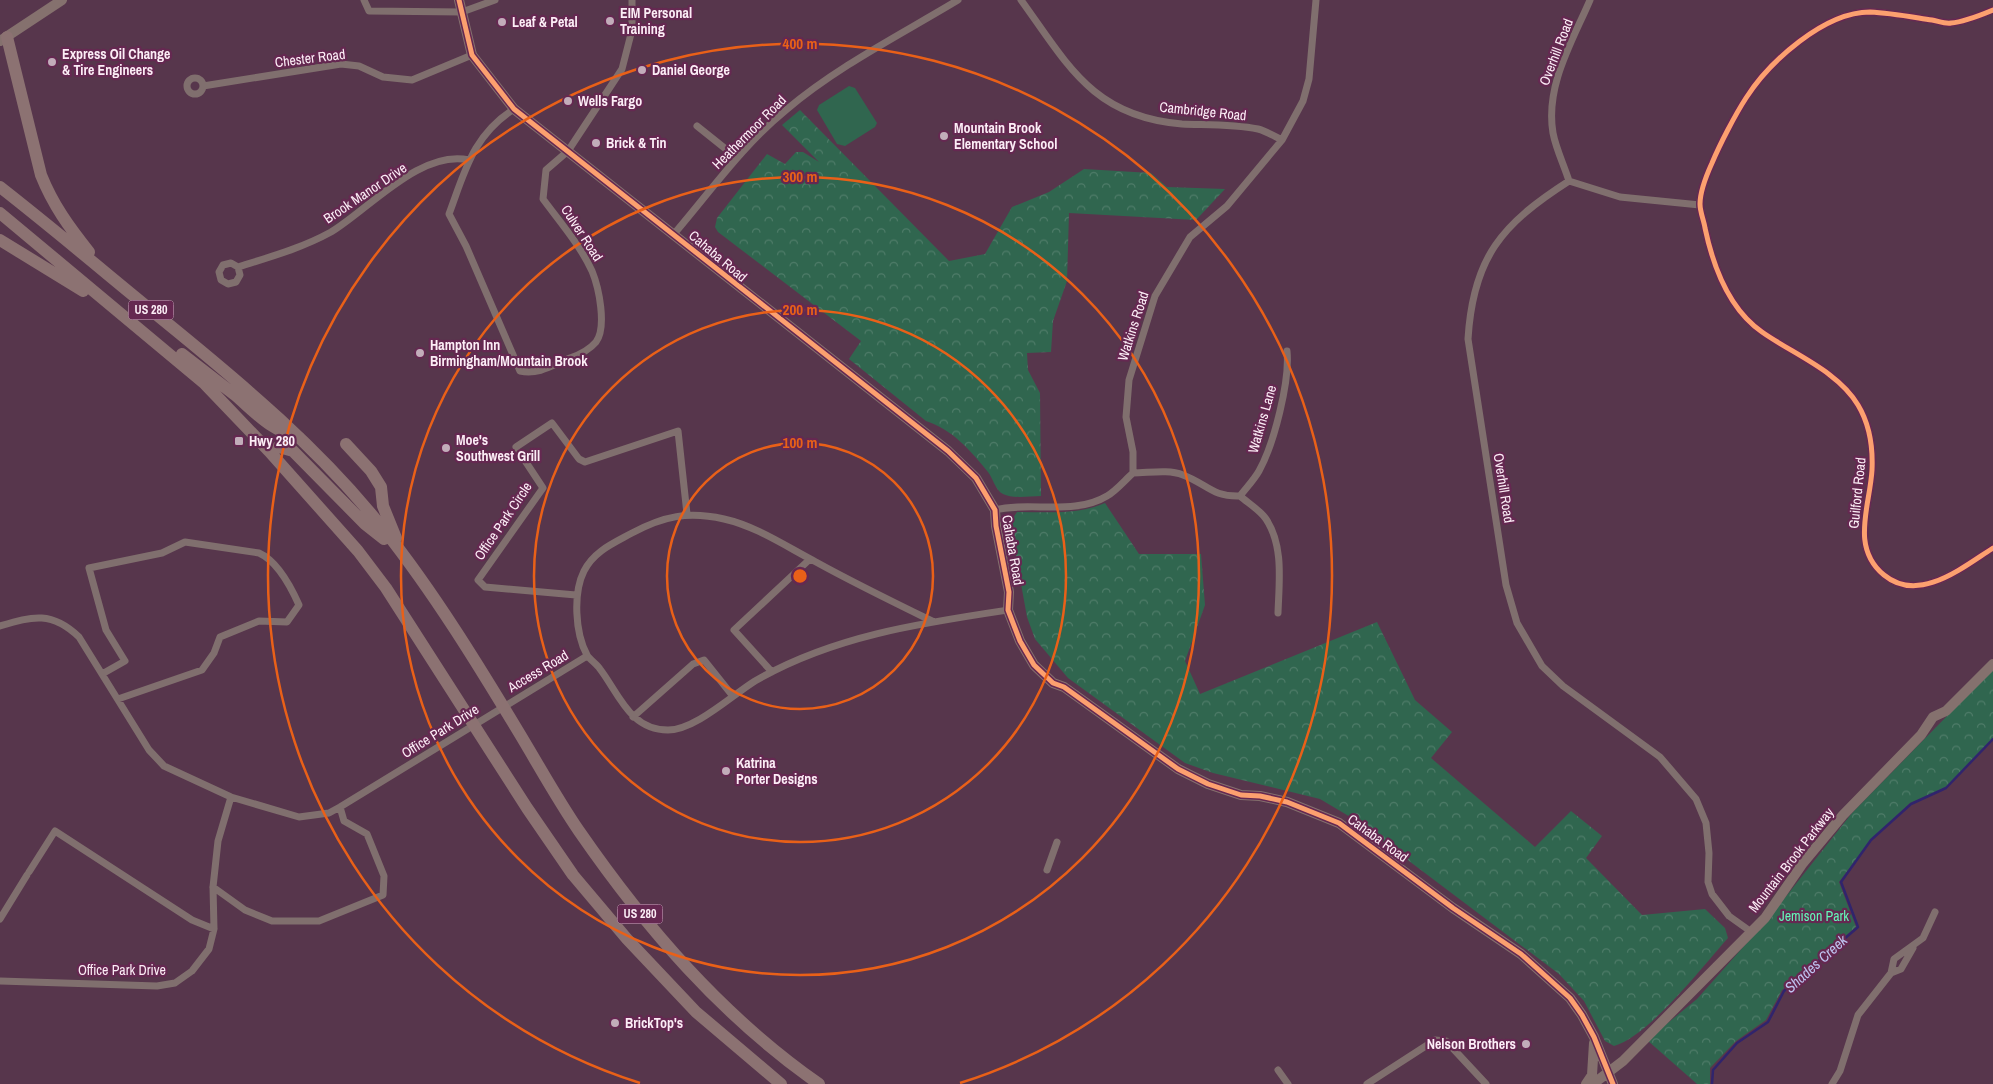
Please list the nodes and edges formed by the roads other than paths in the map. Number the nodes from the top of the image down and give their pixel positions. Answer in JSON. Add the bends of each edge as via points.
{"nodes":[{"id":1,"x":62,"y":0,"type":"edge"},
{"id":2,"x":364,"y":0,"type":"edge"},
{"id":3,"x":459,"y":0,"type":"edge"},
{"id":4,"x":495,"y":0,"type":"edge"},
{"id":5,"x":632,"y":0,"type":"edge"},
{"id":6,"x":958,"y":0,"type":"edge"},
{"id":7,"x":1021,"y":0,"type":"edge"},
{"id":8,"x":1316,"y":0,"type":"edge"},
{"id":9,"x":1590,"y":0,"type":"edge"},
{"id":10,"x":1993,"y":10,"type":"edge"},
{"id":11,"x":462,"y":12,"type":"junction"},
{"id":12,"x":4,"y":39,"type":"edge"},
{"id":13,"x":472,"y":55,"type":"junction"},
{"id":14,"x":203,"y":86,"type":"dead end"},
{"id":15,"x":514,"y":109,"type":"junction"},
{"id":16,"x":697,"y":126,"type":"dead end"},
{"id":17,"x":1282,"y":140,"type":"junction"},
{"id":18,"x":568,"y":151,"type":"junction"},
{"id":19,"x":737,"y":158,"type":"junction"},
{"id":20,"x":469,"y":160,"type":"junction"},
{"id":21,"x":1569,"y":181,"type":"junction"},
{"id":22,"x":0,"y":187,"type":"edge"},
{"id":23,"x":1700,"y":204,"type":"junction"},
{"id":24,"x":0,"y":213,"type":"edge"},
{"id":25,"x":674,"y":234,"type":"junction"},
{"id":26,"x":0,"y":240,"type":"edge"},
{"id":27,"x":238,"y":267,"type":"dead end"},
{"id":28,"x":105,"y":272,"type":"junction"},
{"id":29,"x":124,"y":316,"type":"junction"},
{"id":30,"x":1287,"y":351,"type":"dead end"},
{"id":31,"x":299,"y":437,"type":"junction"},
{"id":32,"x":346,"y":444,"type":"dead end"},
{"id":33,"x":269,"y":451,"type":"junction"},
{"id":34,"x":1133,"y":473,"type":"junction"},
{"id":35,"x":1240,"y":496,"type":"junction"},
{"id":36,"x":995,"y":510,"type":"junction"},
{"id":37,"x":687,"y":514,"type":"junction"},
{"id":38,"x":1993,"y":548,"type":"edge"},
{"id":39,"x":402,"y":554,"type":"junction"},
{"id":40,"x":810,"y":559,"type":"junction"},
{"id":41,"x":576,"y":595,"type":"junction"},
{"id":42,"x":1008,"y":610,"type":"junction"},
{"id":43,"x":1278,"y":613,"type":"dead end"},
{"id":44,"x":932,"y":621,"type":"junction"},
{"id":45,"x":0,"y":626,"type":"edge"},
{"id":46,"x":587,"y":656,"type":"junction"},
{"id":47,"x":1993,"y":664,"type":"edge"},
{"id":48,"x":772,"y":672,"type":"junction"},
{"id":49,"x":102,"y":674,"type":"junction"},
{"id":50,"x":732,"y":695,"type":"junction"},
{"id":51,"x":118,"y":699,"type":"junction"},
{"id":52,"x":502,"y":707,"type":"junction"},
{"id":53,"x":633,"y":717,"type":"junction"},
{"id":54,"x":473,"y":725,"type":"junction"},
{"id":55,"x":232,"y":797,"type":"junction"},
{"id":56,"x":340,"y":807,"type":"junction"},
{"id":57,"x":1057,"y":842,"type":"dead end"},
{"id":58,"x":1047,"y":870,"type":"dead end"},
{"id":59,"x":213,"y":887,"type":"junction"},
{"id":60,"x":1935,"y":912,"type":"dead end"},
{"id":61,"x":0,"y":919,"type":"edge"},
{"id":62,"x":214,"y":929,"type":"junction"},
{"id":63,"x":1750,"y":931,"type":"junction"},
{"id":64,"x":0,"y":981,"type":"edge"},
{"id":65,"x":1594,"y":1037,"type":"junction"},
{"id":66,"x":1278,"y":1070,"type":"dead end"},
{"id":67,"x":1608,"y":1072,"type":"junction"},
{"id":68,"x":781,"y":1084,"type":"edge"},
{"id":69,"x":819,"y":1084,"type":"edge"},
{"id":70,"x":1288,"y":1084,"type":"edge"},
{"id":71,"x":1368,"y":1084,"type":"edge"},
{"id":72,"x":1486,"y":1084,"type":"edge"},
{"id":73,"x":1586,"y":1084,"type":"edge"},
{"id":74,"x":1593,"y":1084,"type":"edge"},
{"id":75,"x":1613,"y":1084,"type":"edge"},
{"id":76,"x":1832,"y":1084,"type":"edge"}],
"edges":[{"from":1,"to":12,"type":"street"},
{"from":2,"to":11,"type":"street","via":[[367,9],[377,11]]},
{"from":3,"to":11,"type":"street","name":"Cahaba Road"},
{"from":4,"to":11,"type":"street"},
{"from":5,"to":18,"type":"street","name":"Culver Road","via":[[632,30],[622,69]]},
{"from":6,"to":19,"type":"street","name":"Heathermoor Road","via":[[834,74],[785,110]]},
{"from":7,"to":17,"type":"street","name":"Cambridge Road","via":[[1071,70],[1091,91],[1114,106],[1162,122],[1259,129]]},
{"from":8,"to":17,"type":"street","name":"Watkins Road","via":[[1309,79],[1303,101]]},
{"from":9,"to":21,"type":"street","name":"Overhill Road","via":[[1557,79],[1551,102],[1553,134]]},
{"from":10,"to":23,"type":"street","via":[[1951,23],[1867,12],[1844,17],[1797,43],[1746,98],[1712,162]]},
{"from":11,"to":13,"type":"street","name":"Cahaba Road"},
{"from":12,"to":28,"type":"highway","via":[[49,197],[61,218]]},
{"from":13,"to":14,"type":"street","name":"Chester Road","via":[[412,80],[382,77],[359,66],[341,64]]},
{"from":13,"to":15,"type":"street","name":"Cahaba Road"},
{"from":15,"to":18,"type":"street","name":"Cahaba Road"},
{"from":15,"to":20,"type":"street","via":[[480,139]]},
{"from":16,"to":19,"type":"street"},
{"from":17,"to":34,"type":"street","name":"Watkins Road","via":[[1227,206],[1190,237],[1155,296],[1129,380],[1126,417],[1133,452]]},
{"from":18,"to":20,"type":"street","name":"Culver Road","via":[[546,170],[543,199],[592,272],[602,314],[601,328],[596,341],[580,354],[534,374],[520,371],[449,214]]},
{"from":18,"to":25,"type":"street","name":"Cahaba Road"},
{"from":19,"to":25,"type":"street","name":"Heathermoor Road"},
{"from":20,"to":27,"type":"street","name":"Brook Manor Drive","via":[[456,157],[426,167],[388,189],[332,231],[292,250]]},
{"from":21,"to":23,"type":"street","via":[[1620,197]]},
{"from":21,"to":63,"type":"street","name":"Overhill Road","via":[[1513,222],[1492,249],[1470,309],[1468,339],[1506,585],[1517,623],[1542,666],[1563,686],[1660,757],[1696,799],[1706,823],[1708,882],[1712,894],[1729,916]]},
{"from":22,"to":28,"type":"highway","number":"US 280"},
{"from":23,"to":38,"type":"street","name":"Guilford Road","via":[[1710,254],[1726,289],[1744,315],[1759,331],[1848,391],[1858,406],[1867,425],[1872,448],[1872,474],[1863,539],[1871,560],[1885,576],[1912,586],[1937,582]]},
{"from":24,"to":29,"type":"highway","number":"US 280"},
{"from":25,"to":36,"type":"street","name":"Cahaba Road","via":[[948,451],[976,478]]},
{"from":26,"to":29,"type":"highway"},
{"from":28,"to":31,"type":"highway","number":"US 280","via":[[243,385]]},
{"from":29,"to":31,"type":"highway","via":[[211,375],[269,425],[282,433]]},
{"from":29,"to":33,"type":"highway","number":"US 280","via":[[205,384]]},
{"from":30,"to":35,"type":"street","name":"Watkins Lane","via":[[1289,367],[1273,436],[1259,471]]},
{"from":31,"to":39,"type":"highway","number":"US 280","via":[[350,491]]},
{"from":32,"to":39,"type":"highway","via":[[371,470],[381,487],[382,506]]},
{"from":33,"to":39,"type":"highway","via":[[279,447],[293,451],[366,524]]},
{"from":33,"to":54,"type":"highway","number":"US 280","via":[[358,551],[386,588]]},
{"from":34,"to":35,"type":"street","via":[[1172,472],[1224,496]]},
{"from":34,"to":36,"type":"street","via":[[1107,496],[1079,505]]},
{"from":35,"to":43,"type":"street","via":[[1265,517],[1274,532],[1280,566]]},
{"from":36,"to":42,"type":"street","name":"Cahaba Road","via":[[1009,592]]},
{"from":37,"to":40,"type":"street","via":[[726,519]]},
{"from":37,"to":41,"type":"street","via":[[650,523],[602,549],[584,570]]},
{"from":37,"to":41,"type":"street","name":"Office Park Circle","via":[[678,431],[585,462],[579,459],[552,423],[516,447],[543,488],[478,580],[485,587]]},
{"from":39,"to":52,"type":"highway","number":"US 280"},
{"from":40,"to":44,"type":"street"},
{"from":40,"to":48,"type":"street","via":[[734,630]]},
{"from":41,"to":46,"type":"street","via":[[576,612]]},
{"from":42,"to":44,"type":"street"},
{"from":42,"to":65,"type":"street","name":"Cahaba Road","via":[[1020,641],[1034,664],[1053,682],[1178,768],[1208,784],[1241,795],[1287,802],[1339,823],[1520,954],[1570,998]]},
{"from":44,"to":48,"type":"street","via":[[822,648]]},
{"from":45,"to":49,"type":"street","name":"Office Park Drive","via":[[44,617],[67,625],[79,636]]},
{"from":46,"to":52,"type":"street","name":"Access Road"},
{"from":46,"to":53,"type":"street","via":[[599,667],[618,700]]},
{"from":47,"to":63,"type":"street","name":"Mountain Brook Parkway","via":[[1946,711],[1933,717],[1921,735],[1843,815],[1803,863],[1765,918]]},
{"from":48,"to":50,"type":"street"},
{"from":49,"to":51,"type":"street","name":"Office Park Drive"},
{"from":49,"to":51,"type":"street","via":[[125,661],[106,630],[89,568],[162,554],[185,542],[259,553],[267,557],[292,590],[299,604],[287,622],[259,621],[220,637],[202,670]]},
{"from":50,"to":53,"type":"street","via":[[693,724],[678,729],[648,726]]},
{"from":50,"to":53,"type":"street","via":[[704,660],[693,664]]},
{"from":51,"to":55,"type":"street","name":"Office Park Drive","via":[[149,750],[164,766]]},
{"from":52,"to":54,"type":"street","name":"Office Park Drive"},
{"from":52,"to":69,"type":"highway","number":"US 280","via":[[577,828],[646,921],[720,1004]]},
{"from":54,"to":56,"type":"street","name":"Office Park Drive"},
{"from":54,"to":68,"type":"highway","number":"US 280","via":[[554,849],[627,939],[696,1012]]},
{"from":55,"to":56,"type":"street","name":"Office Park Drive","via":[[299,817],[329,813]]},
{"from":55,"to":59,"type":"street","name":"Office Park Drive","via":[[218,841]]},
{"from":56,"to":59,"type":"street","via":[[344,821],[368,834],[384,876],[383,894],[319,921],[272,921],[245,910]]},
{"from":57,"to":58,"type":"street"},
{"from":59,"to":62,"type":"street","name":"Office Park Drive"},
{"from":60,"to":76,"type":"street","via":[[1923,938],[1894,959],[1891,973],[1858,1015],[1840,1071]]},
{"from":61,"to":62,"type":"street","via":[[55,831],[192,920]]},
{"from":62,"to":64,"type":"street","name":"Office Park Drive","via":[[209,949],[192,971],[175,983],[157,986]]},
{"from":63,"to":67,"type":"street","name":"Mountain Brook Parkway","via":[[1623,1061]]},
{"from":65,"to":67,"type":"street","name":"Cahaba Road"},
{"from":65,"to":73,"type":"street","via":[[1592,1075]]},
{"from":66,"to":70,"type":"street"},
{"from":67,"to":74,"type":"street","name":"Mountain Brook Parkway"},
{"from":67,"to":75,"type":"street","name":"Cahaba Road"},
{"from":71,"to":72,"type":"street","via":[[1435,1040],[1446,1041]]}]}
